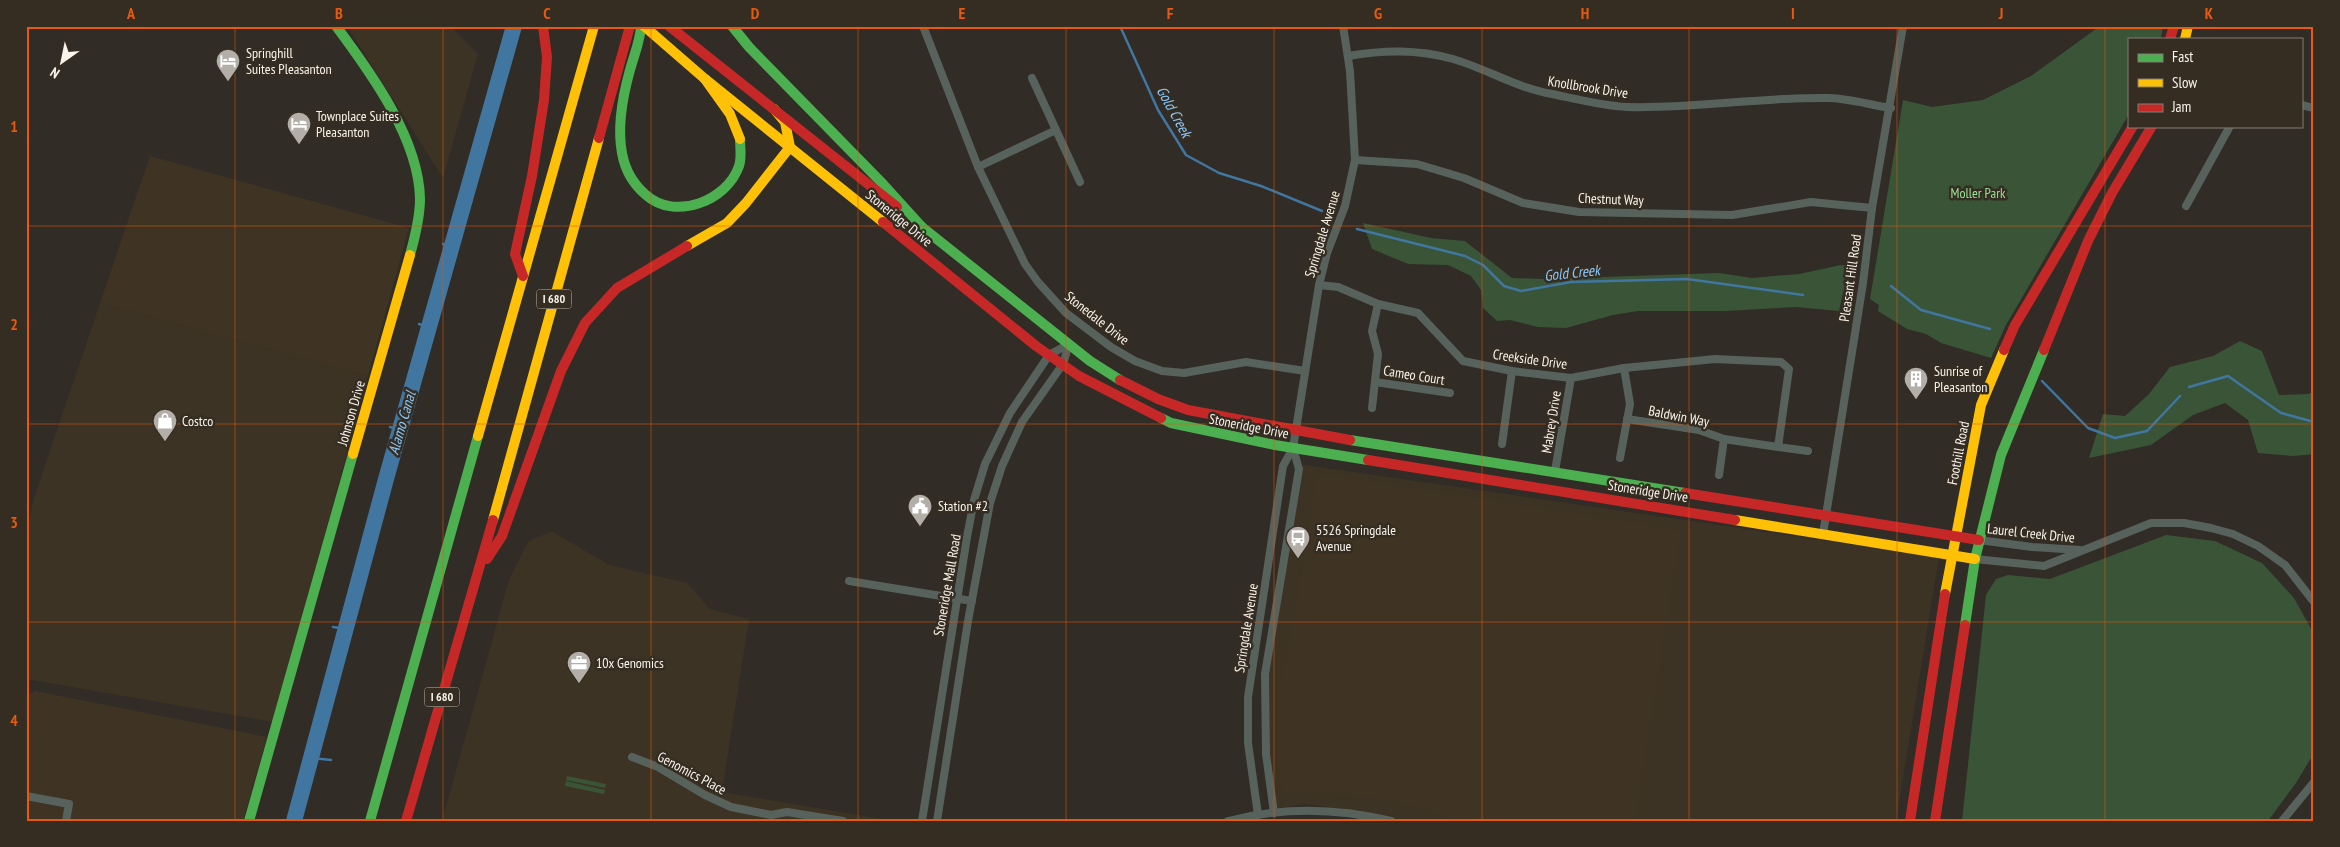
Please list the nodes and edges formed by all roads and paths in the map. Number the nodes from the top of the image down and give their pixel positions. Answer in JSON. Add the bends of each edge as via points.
{"nodes":[{"id":1,"x":336,"y":26,"type":"edge"},
{"id":2,"x":543,"y":26,"type":"edge"},
{"id":3,"x":594,"y":26,"type":"edge"},
{"id":4,"x":630,"y":26,"type":"edge"},
{"id":5,"x":642,"y":26,"type":"edge"},
{"id":6,"x":732,"y":26,"type":"edge"},
{"id":7,"x":923,"y":26,"type":"edge"},
{"id":8,"x":1342,"y":26,"type":"edge"},
{"id":9,"x":1903,"y":26,"type":"edge"},
{"id":10,"x":2174,"y":26,"type":"edge"},
{"id":11,"x":670,"y":27,"type":"edge"},
{"id":12,"x":2170,"y":38,"type":"edge"},
{"id":13,"x":1348,"y":56,"type":"junction"},
{"id":14,"x":1032,"y":78,"type":"dead end"},
{"id":15,"x":705,"y":79,"type":"junction"},
{"id":16,"x":1890,"y":108,"type":"junction"},
{"id":17,"x":774,"y":109,"type":"junction"},
{"id":18,"x":2132,"y":128,"type":"edge"},
{"id":19,"x":2151,"y":128,"type":"edge"},
{"id":20,"x":2229,"y":128,"type":"edge"},
{"id":21,"x":1056,"y":130,"type":"junction"},
{"id":22,"x":790,"y":147,"type":"junction"},
{"id":23,"x":1355,"y":160,"type":"junction"},
{"id":24,"x":978,"y":167,"type":"junction"},
{"id":25,"x":1080,"y":182,"type":"dead end"},
{"id":26,"x":2186,"y":206,"type":"dead end"},
{"id":27,"x":1872,"y":208,"type":"junction"},
{"id":28,"x":922,"y":227,"type":"junction"},
{"id":29,"x":523,"y":276,"type":"junction"},
{"id":30,"x":1320,"y":285,"type":"junction"},
{"id":31,"x":1378,"y":304,"type":"junction"},
{"id":32,"x":1069,"y":344,"type":"junction"},
{"id":33,"x":1049,"y":355,"type":"junction"},
{"id":34,"x":1063,"y":364,"type":"junction"},
{"id":35,"x":1624,"y":368,"type":"junction"},
{"id":36,"x":1305,"y":371,"type":"junction"},
{"id":37,"x":1512,"y":372,"type":"junction"},
{"id":38,"x":1570,"y":378,"type":"junction"},
{"id":39,"x":1375,"y":382,"type":"junction"},
{"id":40,"x":1450,"y":393,"type":"dead end"},
{"id":41,"x":1372,"y":408,"type":"dead end"},
{"id":42,"x":1628,"y":419,"type":"junction"},
{"id":43,"x":1295,"y":431,"type":"junction"},
{"id":44,"x":1724,"y":439,"type":"junction"},
{"id":45,"x":1502,"y":444,"type":"dead end"},
{"id":46,"x":1778,"y":447,"type":"junction"},
{"id":47,"x":1293,"y":448,"type":"junction"},
{"id":48,"x":1808,"y":451,"type":"dead end"},
{"id":49,"x":1620,"y":458,"type":"dead end"},
{"id":50,"x":1555,"y":471,"type":"junction"},
{"id":51,"x":1719,"y":475,"type":"dead end"},
{"id":52,"x":1826,"y":515,"type":"junction"},
{"id":53,"x":1823,"y":534,"type":"junction"},
{"id":54,"x":1956,"y":536,"type":"junction"},
{"id":55,"x":1978,"y":540,"type":"junction"},
{"id":56,"x":2082,"y":550,"type":"junction"},
{"id":57,"x":1952,"y":555,"type":"junction"},
{"id":58,"x":1975,"y":559,"type":"junction"},
{"id":59,"x":478,"y":572,"type":"junction"},
{"id":60,"x":848,"y":581,"type":"dead end"},
{"id":61,"x":957,"y":598,"type":"junction"},
{"id":62,"x":972,"y":600,"type":"junction"},
{"id":63,"x":2314,"y":602,"type":"edge"},
{"id":64,"x":632,"y":757,"type":"dead end"},
{"id":65,"x":2314,"y":782,"type":"edge"},
{"id":66,"x":26,"y":796,"type":"edge"},
{"id":67,"x":1274,"y":813,"type":"junction"},
{"id":68,"x":1258,"y":815,"type":"junction"},
{"id":69,"x":774,"y":818,"type":"edge"},
{"id":70,"x":66,"y":821,"type":"edge"},
{"id":71,"x":249,"y":821,"type":"edge"},
{"id":72,"x":370,"y":821,"type":"edge"},
{"id":73,"x":406,"y":821,"type":"edge"},
{"id":74,"x":843,"y":821,"type":"edge"},
{"id":75,"x":922,"y":821,"type":"edge"},
{"id":76,"x":937,"y":821,"type":"edge"},
{"id":77,"x":1228,"y":821,"type":"edge"},
{"id":78,"x":1391,"y":821,"type":"edge"},
{"id":79,"x":1910,"y":821,"type":"edge"},
{"id":80,"x":1935,"y":821,"type":"edge"},
{"id":81,"x":2282,"y":821,"type":"edge"}],
"edges":[{"from":1,"to":71,"type":"main road","name":"Johnson Drive","via":[[380,92],[408,143],[418,178],[419,216]]},
{"from":2,"to":29,"type":"main road","via":[[546,74],[535,156],[515,254]]},
{"from":3,"to":29,"type":"main road","number":"I 680"},
{"from":4,"to":59,"type":"main road","number":"I 680"},
{"from":5,"to":15,"type":"main road","name":"Stoneridge Drive"},
{"from":5,"to":15,"type":"main road","via":[[623,108],[622,153],[631,180],[641,192],[669,207],[702,205],[715,198],[734,179],[739,167],[742,152],[740,136]]},
{"from":6,"to":28,"type":"main road"},
{"from":7,"to":24,"type":"street","name":"Stonedale Drive"},
{"from":8,"to":13,"type":"street","name":"Springdale Avenue"},
{"from":9,"to":16,"type":"street","name":"Pleasant Hill Road"},
{"from":10,"to":12,"type":"main road"},
{"from":11,"to":17,"type":"main road","name":"Stoneridge Drive"},
{"from":13,"to":16,"type":"street","name":"Knollbrook Drive","via":[[1384,50],[1418,51],[1454,59],[1515,84],[1550,94],[1625,107],[1829,98]]},
{"from":13,"to":23,"type":"street","name":"Springdale Avenue"},
{"from":14,"to":21,"type":"street"},
{"from":15,"to":22,"type":"main road","name":"Stoneridge Drive"},
{"from":16,"to":27,"type":"street","name":"Pleasant Hill Road"},
{"from":17,"to":22,"type":"main road","via":[[785,122]]},
{"from":17,"to":28,"type":"main road","name":"Stoneridge Drive"},
{"from":18,"to":54,"type":"main road","name":"Foothill Road","via":[[2015,325],[1992,374],[1981,406]]},
{"from":19,"to":55,"type":"main road","via":[[2112,193],[2070,285],[2001,455]]},
{"from":20,"to":26,"type":"street"},
{"from":21,"to":24,"type":"street"},
{"from":21,"to":25,"type":"street"},
{"from":22,"to":33,"type":"main road","name":"Stoneridge Drive"},
{"from":22,"to":59,"type":"main road","via":[[727,223],[616,288],[585,324],[561,371],[502,536]]},
{"from":23,"to":27,"type":"street","name":"Chestnut Way","via":[[1417,164],[1464,178],[1523,203],[1579,212],[1732,215],[1811,202]]},
{"from":23,"to":30,"type":"street","name":"Springdale Avenue","via":[[1346,206],[1327,253]]},
{"from":24,"to":36,"type":"street","name":"Stonedale Drive","via":[[1025,264],[1038,282],[1066,313],[1111,347],[1162,371],[1184,373],[1246,362]]},
{"from":27,"to":52,"type":"street","name":"Pleasant Hill Road"},
{"from":28,"to":32,"type":"main road","name":"Stoneridge Drive"},
{"from":29,"to":72,"type":"main road","number":"I 680"},
{"from":30,"to":31,"type":"street","name":"Creekside Drive","via":[[1338,287]]},
{"from":30,"to":36,"type":"street","name":"Springdale Avenue"},
{"from":31,"to":37,"type":"street","name":"Creekside Drive","via":[[1418,313],[1463,361]]},
{"from":31,"to":39,"type":"street","name":"Cameo Court","via":[[1372,331],[1378,354]]},
{"from":32,"to":33,"type":"street","name":"Stoneridge Mall Road"},
{"from":32,"to":34,"type":"street","name":"Stoneridge Mall Road"},
{"from":32,"to":43,"type":"main road","name":"Stoneridge Drive","via":[[1114,377],[1158,400],[1188,410]]},
{"from":33,"to":34,"type":"main road","name":"Stoneridge Drive"},
{"from":33,"to":61,"type":"street","name":"Stoneridge Mall Road","via":[[1010,412],[985,464],[974,500]]},
{"from":34,"to":47,"type":"main road","name":"Stoneridge Drive","via":[[1105,391],[1171,423]]},
{"from":34,"to":62,"type":"street","name":"Stoneridge Mall Road","via":[[1022,422],[1002,466],[984,529]]},
{"from":35,"to":38,"type":"street","name":"Creekside Drive"},
{"from":35,"to":42,"type":"street","name":"Baldwin Way","via":[[1630,404]]},
{"from":35,"to":46,"type":"street","name":"Creekside Drive","via":[[1715,358],[1781,362],[1789,369]]},
{"from":36,"to":43,"type":"street","name":"Springdale Avenue"},
{"from":37,"to":38,"type":"street","name":"Creekside Drive"},
{"from":37,"to":45,"type":"street"},
{"from":38,"to":50,"type":"street","name":"Mabrey Drive"},
{"from":39,"to":40,"type":"street","name":"Cameo Court"},
{"from":39,"to":41,"type":"street","name":"Cameo Court"},
{"from":42,"to":44,"type":"street","name":"Baldwin Way","via":[[1699,430]]},
{"from":42,"to":49,"type":"street","name":"Baldwin Way"},
{"from":43,"to":47,"type":"street","name":"Springdale Avenue"},
{"from":43,"to":50,"type":"main road","name":"Stoneridge Drive"},
{"from":44,"to":46,"type":"street","name":"Baldwin Way"},
{"from":44,"to":51,"type":"street","name":"Baldwin Way"},
{"from":46,"to":48,"type":"street","name":"Baldwin Way"},
{"from":47,"to":53,"type":"main road","name":"Stoneridge Drive"},
{"from":47,"to":67,"type":"street","name":"Springdale Avenue","via":[[1299,469],[1265,674],[1266,754]]},
{"from":47,"to":68,"type":"street","name":"Springdale Avenue","via":[[1283,466],[1248,696],[1248,743]]},
{"from":50,"to":52,"type":"main road","name":"Stoneridge Drive"},
{"from":52,"to":53,"type":"street","name":"Pleasant Hill Road"},
{"from":52,"to":54,"type":"main road","name":"Stoneridge Drive"},
{"from":53,"to":57,"type":"main road","name":"Stoneridge Drive"},
{"from":54,"to":55,"type":"main road","name":"Stoneridge Drive"},
{"from":54,"to":57,"type":"main road","name":"Foothill Road"},
{"from":55,"to":56,"type":"street","name":"Laurel Creek Drive","via":[[2032,548]]},
{"from":55,"to":58,"type":"main road"},
{"from":56,"to":58,"type":"street","name":"Laurel Creek Drive","via":[[2044,566]]},
{"from":56,"to":63,"type":"street","name":"Laurel Creek Drive","via":[[2151,523],[2184,523],[2211,528],[2258,546],[2285,565]]},
{"from":57,"to":58,"type":"main road","name":"Stoneridge Drive"},
{"from":57,"to":79,"type":"main road","name":"Foothill Road"},
{"from":58,"to":80,"type":"main road"},
{"from":59,"to":73,"type":"main road","number":"I 680"},
{"from":60,"to":61,"type":"street"},
{"from":61,"to":62,"type":"street"},
{"from":61,"to":75,"type":"street","name":"Stoneridge Mall Road"},
{"from":62,"to":76,"type":"street","name":"Stoneridge Mall Road"},
{"from":64,"to":69,"type":"street","name":"Genomics Place","via":[[658,767],[731,807]]},
{"from":65,"to":81,"type":"street"},
{"from":66,"to":70,"type":"street","via":[[69,804]]},
{"from":67,"to":68,"type":"street"},
{"from":67,"to":78,"type":"street","via":[[1334,812]]},
{"from":68,"to":77,"type":"street"},
{"from":69,"to":74,"type":"street","name":"Genomics Place","via":[[787,812]]}]}
